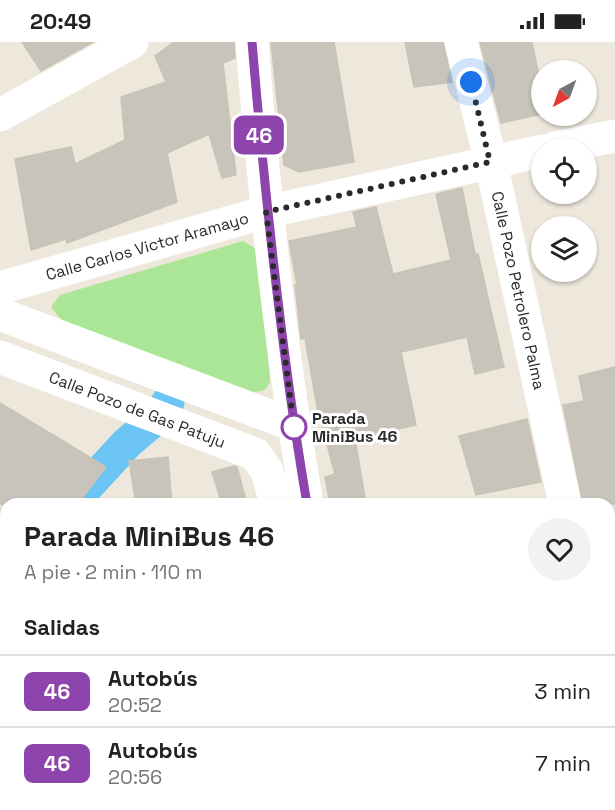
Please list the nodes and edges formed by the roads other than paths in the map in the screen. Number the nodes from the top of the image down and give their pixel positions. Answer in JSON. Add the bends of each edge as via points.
{"nodes":[{"id":1,"x":132,"y":42,"type":"edge"},
{"id":2,"x":252,"y":42,"type":"edge"},
{"id":3,"x":461,"y":42,"type":"edge"},
{"id":4,"x":0,"y":114,"type":"edge"},
{"id":5,"x":615,"y":136,"type":"edge"},
{"id":6,"x":597,"y":140,"type":"edge"},
{"id":7,"x":531,"y":154,"type":"edge"},
{"id":8,"x":490,"y":162,"type":"junction"},
{"id":9,"x":266,"y":212,"type":"junction"},
{"id":10,"x":0,"y":288,"type":"edge"},
{"id":11,"x":0,"y":314,"type":"edge"},
{"id":12,"x":0,"y":357,"type":"edge"},
{"id":13,"x":293,"y":424,"type":"junction"},
{"id":14,"x":274,"y":498,"type":"edge"},
{"id":15,"x":306,"y":498,"type":"edge"},
{"id":16,"x":564,"y":498,"type":"edge"}],
"edges":[{"from":1,"to":4,"type":"street"},
{"from":2,"to":9,"type":"street"},
{"from":3,"to":8,"type":"street","name":"Calle Pozo Petrolero Palma"},
{"from":5,"to":6,"type":"street"},
{"from":7,"to":8,"type":"street","name":"Calle Carlos Victor Aramayo"},
{"from":8,"to":9,"type":"street","name":"Calle Carlos Victor Aramayo"},
{"from":8,"to":16,"type":"street","name":"Calle Pozo Petrolero Palma"},
{"from":9,"to":10,"type":"street","name":"Calle Carlos Victor Aramayo"},
{"from":9,"to":13,"type":"street"},
{"from":11,"to":13,"type":"street"},
{"from":12,"to":14,"type":"street","name":"Calle Pozo de Gas Patuju","via":[[255,454],[267,471]]},
{"from":13,"to":15,"type":"street"}]}
